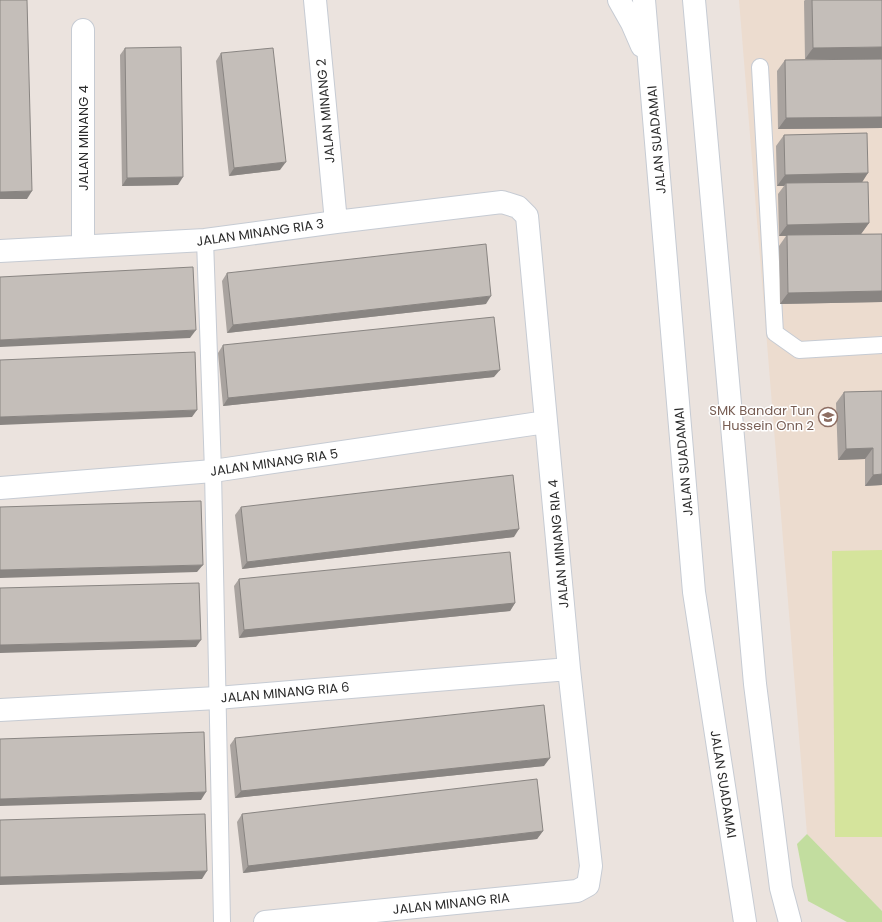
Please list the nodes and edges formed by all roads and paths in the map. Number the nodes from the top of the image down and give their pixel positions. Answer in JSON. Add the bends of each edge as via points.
{"nodes":[{"id":1,"x":315,"y":0,"type":"edge"},
{"id":2,"x":619,"y":0,"type":"edge"},
{"id":3,"x":644,"y":0,"type":"edge"},
{"id":4,"x":694,"y":0,"type":"edge"},
{"id":5,"x":83,"y":30,"type":"dead end"},
{"id":6,"x":649,"y":64,"type":"junction"},
{"id":7,"x":760,"y":67,"type":"dead end"},
{"id":8,"x":518,"y":207,"type":"joint"},
{"id":9,"x":336,"y":222,"type":"junction"},
{"id":10,"x":205,"y":240,"type":"junction"},
{"id":11,"x":83,"y":246,"type":"junction"},
{"id":12,"x":0,"y":251,"type":"edge"},
{"id":13,"x":882,"y":345,"type":"edge"},
{"id":14,"x":546,"y":422,"type":"junction"},
{"id":15,"x":213,"y":471,"type":"junction"},
{"id":16,"x":0,"y":488,"type":"edge"},
{"id":17,"x":569,"y":669,"type":"junction"},
{"id":18,"x":217,"y":698,"type":"junction"},
{"id":19,"x":0,"y":710,"type":"edge"},
{"id":20,"x":588,"y":885,"type":"joint"},
{"id":21,"x":781,"y":888,"type":"junction"},
{"id":22,"x":222,"y":922,"type":"edge"},
{"id":23,"x":265,"y":922,"type":"edge"},
{"id":24,"x":745,"y":922,"type":"edge"},
{"id":25,"x":790,"y":922,"type":"edge"},
{"id":26,"x":806,"y":922,"type":"edge"}],
"edges":[{"from":1,"to":9,"type":"street","name":"JALAN MINANG 2"},
{"from":2,"to":6,"type":"street","via":[[632,23]]},
{"from":3,"to":6,"type":"street","name":"JALAN SUADAMAI"},
{"from":4,"to":21,"type":"street","via":[[755,684]]},
{"from":5,"to":11,"type":"street","name":"JALAN MINANG 4"},
{"from":6,"to":24,"type":"street","name":"JALAN SUADAMAI","via":[[694,592]]},
{"from":7,"to":13,"type":"lane","via":[[775,333],[799,350]]},
{"from":8,"to":9,"type":"street","name":"JALAN MINANG RIA 3","via":[[502,202]]},
{"from":8,"to":14,"type":"street","name":"JALAN MINANG RIA 4","via":[[527,216]]},
{"from":9,"to":10,"type":"street","name":"JALAN MINANG RIA 3"},
{"from":10,"to":11,"type":"street","name":"JALAN MINANG RIA 3"},
{"from":10,"to":15,"type":"lane"},
{"from":11,"to":12,"type":"street","name":"JALAN MINANG RIA 3"},
{"from":14,"to":15,"type":"street","name":"JALAN MINANG RIA 5"},
{"from":14,"to":17,"type":"street","name":"JALAN MINANG RIA 4"},
{"from":15,"to":16,"type":"street","name":"JALAN MINANG RIA 5"},
{"from":15,"to":18,"type":"lane"},
{"from":17,"to":18,"type":"street","name":"JALAN MINANG RIA 6"},
{"from":17,"to":20,"type":"street","name":"JALAN MINANG RIA 4","via":[[591,866]]},
{"from":18,"to":19,"type":"street","name":"JALAN MINANG RIA 6"},
{"from":18,"to":22,"type":"lane"},
{"from":20,"to":23,"type":"street","name":"JALAN MINANG RIA","via":[[577,891]]},
{"from":21,"to":25,"type":"street"},
{"from":21,"to":26,"type":"street","via":[[801,920]]}]}
